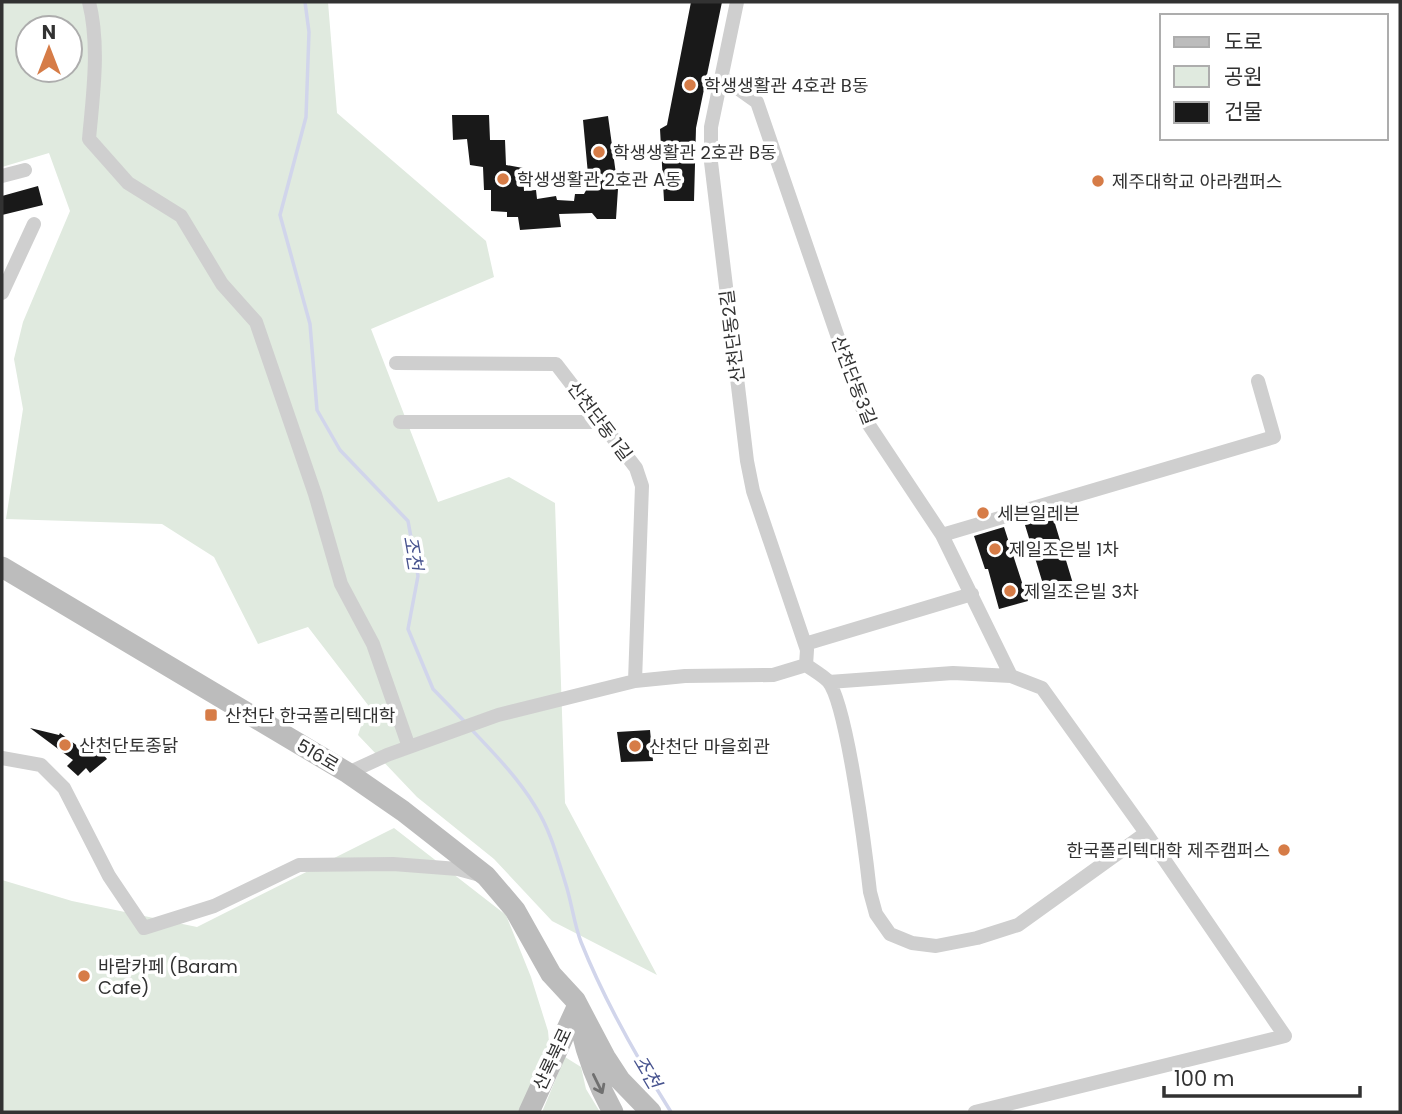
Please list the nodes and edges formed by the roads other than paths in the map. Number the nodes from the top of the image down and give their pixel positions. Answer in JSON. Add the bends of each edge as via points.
{"nodes":[{"id":1,"x":89,"y":2,"type":"edge"},
{"id":2,"x":737,"y":2,"type":"edge"},
{"id":3,"x":722,"y":78,"type":"junction"},
{"id":4,"x":25,"y":170,"type":"dead end"},
{"id":5,"x":2,"y":176,"type":"edge"},
{"id":6,"x":34,"y":223,"type":"dead end"},
{"id":7,"x":2,"y":293,"type":"edge"},
{"id":8,"x":396,"y":363,"type":"dead end"},
{"id":9,"x":1258,"y":381,"type":"dead end"},
{"id":10,"x":400,"y":422,"type":"dead end"},
{"id":11,"x":600,"y":422,"type":"junction"},
{"id":12,"x":942,"y":535,"type":"junction"},
{"id":13,"x":2,"y":567,"type":"edge"},
{"id":14,"x":972,"y":594,"type":"junction"},
{"id":15,"x":805,"y":643,"type":"junction"},
{"id":16,"x":806,"y":664,"type":"junction"},
{"id":17,"x":1012,"y":676,"type":"junction"},
{"id":18,"x":635,"y":681,"type":"junction"},
{"id":19,"x":829,"y":682,"type":"junction"},
{"id":20,"x":410,"y":747,"type":"junction"},
{"id":21,"x":2,"y":758,"type":"edge"},
{"id":22,"x":348,"y":773,"type":"junction"},
{"id":23,"x":1146,"y":833,"type":"junction"},
{"id":24,"x":485,"y":876,"type":"junction"},
{"id":25,"x":577,"y":1007,"type":"junction"},
{"id":26,"x":529,"y":1112,"type":"edge"},
{"id":27,"x":613,"y":1112,"type":"edge"},
{"id":28,"x":650,"y":1112,"type":"edge"},
{"id":29,"x":975,"y":1112,"type":"edge"}],
"edges":[{"from":1,"to":20,"type":"street","via":[[94,23],[89,139],[128,183],[181,216],[222,284],[256,322],[341,584],[373,644]]},
{"from":2,"to":3,"type":"street","name":"산천단동2길"},
{"from":3,"to":12,"type":"street","name":"산천단동3길","via":[[757,102],[867,422]]},
{"from":3,"to":15,"type":"street","name":"산천단동2길","via":[[711,127],[711,162],[747,461]]},
{"from":4,"to":5,"type":"street"},
{"from":6,"to":7,"type":"street"},
{"from":8,"to":11,"type":"street","name":"산천단동 1길","via":[[556,364]]},
{"from":9,"to":12,"type":"street","via":[[1274,437]]},
{"from":10,"to":11,"type":"street"},
{"from":11,"to":18,"type":"street","name":"산천단동 1길","via":[[636,468],[642,486]]},
{"from":12,"to":14,"type":"street","name":"산천단동3길"},
{"from":13,"to":22,"type":"main road","name":"516로"},
{"from":14,"to":15,"type":"street"},
{"from":14,"to":17,"type":"street","name":"산천단동3길"},
{"from":15,"to":16,"type":"street","name":"산천단동2길"},
{"from":16,"to":18,"type":"street","via":[[773,675]]},
{"from":16,"to":19,"type":"street"},
{"from":17,"to":19,"type":"street","via":[[953,673]]},
{"from":17,"to":23,"type":"street","via":[[1042,688]]},
{"from":18,"to":20,"type":"street","via":[[498,715]]},
{"from":19,"to":23,"type":"street","via":[[847,745],[870,892],[876,914],[890,934],[936,946],[978,939],[1018,925]]},
{"from":20,"to":22,"type":"street"},
{"from":21,"to":24,"type":"street","via":[[41,765],[64,788],[109,876],[144,928],[214,906],[299,865],[393,864]]},
{"from":22,"to":24,"type":"main road","name":"516로"},
{"from":23,"to":29,"type":"street","via":[[1285,1036]]},
{"from":24,"to":25,"type":"main road","name":"516로","via":[[515,910],[551,974]]},
{"from":25,"to":26,"type":"main road","name":"산록북로"},
{"from":25,"to":27,"type":"main road","name":"516로","one_way":true,"via":[[587,1058]]},
{"from":25,"to":28,"type":"main road","name":"516로","via":[[620,1080]]}]}
